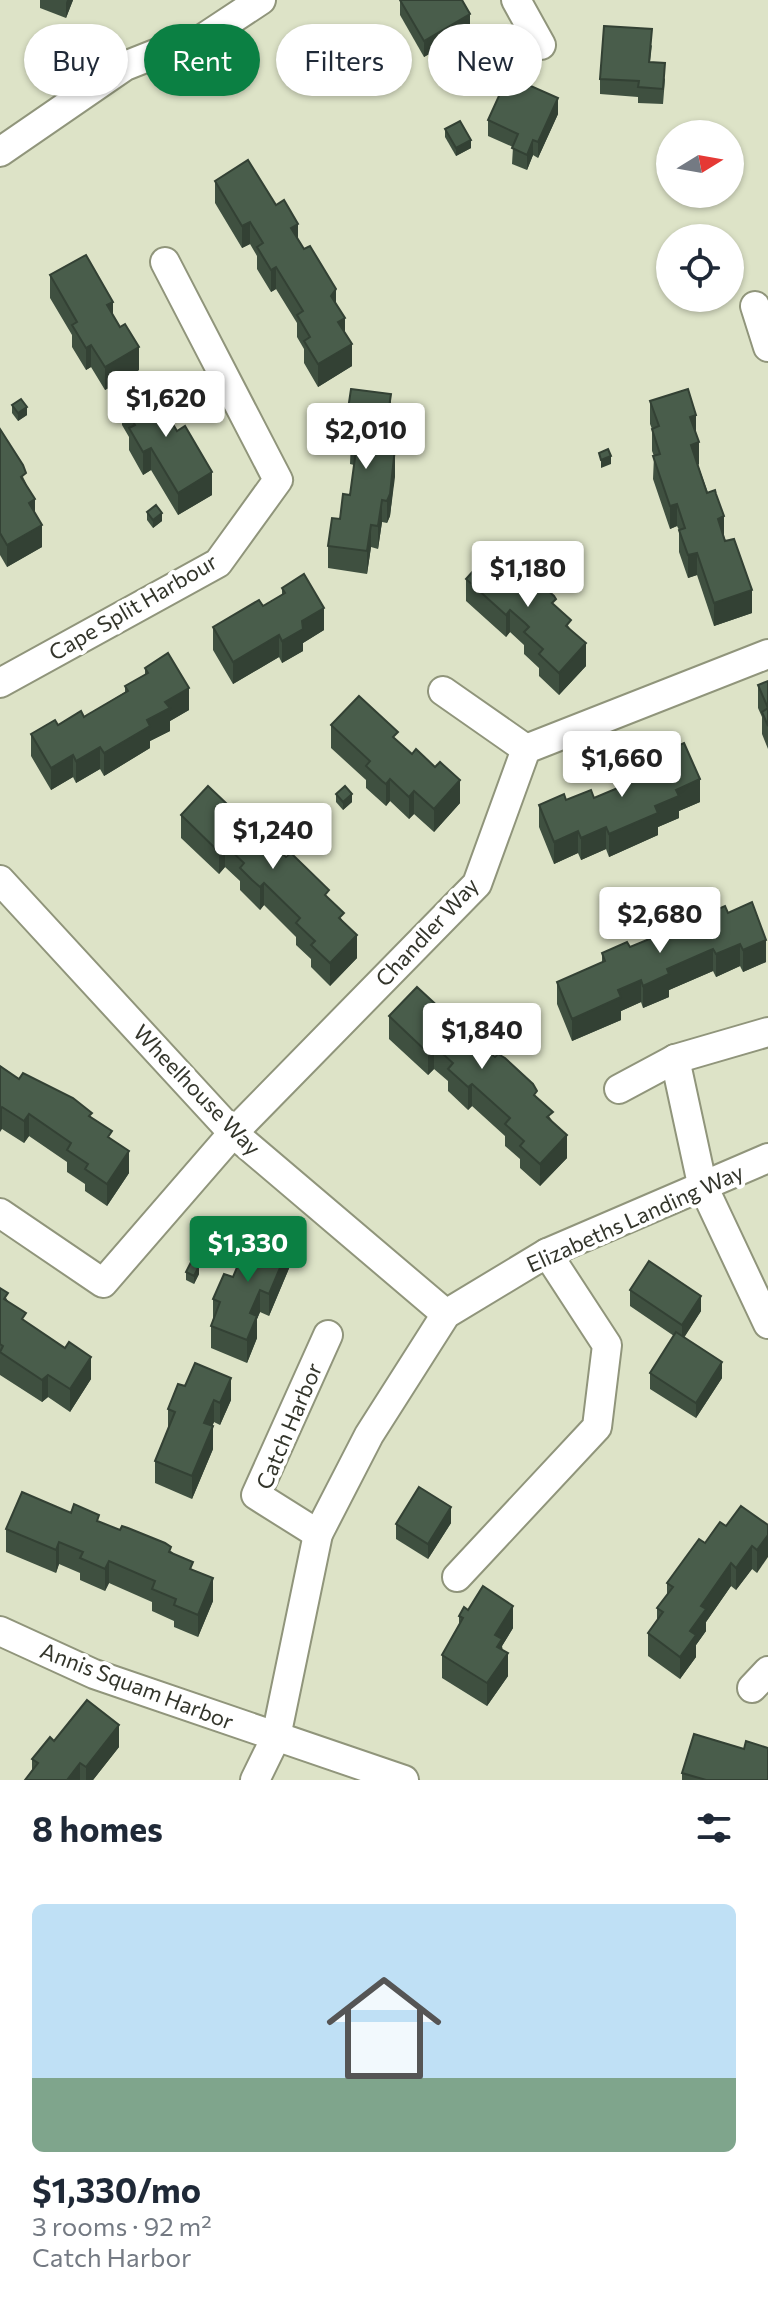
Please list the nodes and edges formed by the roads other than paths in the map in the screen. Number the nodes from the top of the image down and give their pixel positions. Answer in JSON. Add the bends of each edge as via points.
{"nodes":[{"id":1,"x":261,"y":0,"type":"edge"},
{"id":2,"x":516,"y":0,"type":"edge"},
{"id":3,"x":529,"y":24,"type":"edge"},
{"id":4,"x":0,"y":152,"type":"edge"},
{"id":5,"x":165,"y":262,"type":"dead end"},
{"id":6,"x":755,"y":306,"type":"dead end"},
{"id":7,"x":768,"y":347,"type":"edge"},
{"id":8,"x":768,"y":654,"type":"edge"},
{"id":9,"x":0,"y":683,"type":"edge"},
{"id":10,"x":443,"y":691,"type":"dead end"},
{"id":11,"x":526,"y":749,"type":"junction"},
{"id":12,"x":0,"y":880,"type":"edge"},
{"id":13,"x":768,"y":1032,"type":"edge"},
{"id":14,"x":675,"y":1059,"type":"junction"},
{"id":15,"x":619,"y":1089,"type":"dead end"},
{"id":16,"x":233,"y":1133,"type":"junction"},
{"id":17,"x":768,"y":1158,"type":"edge"},
{"id":18,"x":702,"y":1184,"type":"junction"},
{"id":19,"x":0,"y":1213,"type":"edge"},
{"id":20,"x":547,"y":1253,"type":"junction"},
{"id":21,"x":446,"y":1314,"type":"junction"},
{"id":22,"x":768,"y":1324,"type":"edge"},
{"id":23,"x":328,"y":1335,"type":"dead end"},
{"id":24,"x":318,"y":1534,"type":"junction"},
{"id":25,"x":457,"y":1577,"type":"dead end"},
{"id":26,"x":0,"y":1631,"type":"edge"},
{"id":27,"x":276,"y":1737,"type":"junction"},
{"id":28,"x":255,"y":1780,"type":"edge"},
{"id":29,"x":404,"y":1780,"type":"edge"}],
"edges":[{"from":1,"to":4,"type":"street","via":[[196,43],[125,66]]},
{"from":2,"to":3,"type":"street"},
{"from":5,"to":9,"type":"street","name":"Cape Split Harbour","via":[[278,480],[218,563]]},
{"from":6,"to":7,"type":"street"},
{"from":8,"to":11,"type":"street"},
{"from":10,"to":11,"type":"street"},
{"from":11,"to":16,"type":"street","name":"Chandler Way","via":[[477,884]]},
{"from":12,"to":16,"type":"street","name":"Wheelhouse Way"},
{"from":13,"to":14,"type":"street"},
{"from":14,"to":15,"type":"street"},
{"from":14,"to":18,"type":"street"},
{"from":16,"to":19,"type":"street","name":"Chandler Way","via":[[103,1283]]},
{"from":16,"to":21,"type":"street","name":"Wheelhouse Way"},
{"from":17,"to":18,"type":"street","name":"Elizabeths Landing Way"},
{"from":18,"to":20,"type":"street","name":"Elizabeths Landing Way"},
{"from":18,"to":22,"type":"street"},
{"from":20,"to":21,"type":"street","name":"Elizabeths Landing Way"},
{"from":20,"to":25,"type":"street","via":[[607,1345],[597,1427]]},
{"from":21,"to":24,"type":"street","name":"Elizabeths Landing Way","via":[[369,1435]]},
{"from":23,"to":24,"type":"street","name":"Catch Harbor","via":[[256,1495]]},
{"from":24,"to":27,"type":"street","name":"Elizabeths Landing Way"},
{"from":26,"to":27,"type":"street","name":"Annis Squam Harbor","via":[[94,1674]]},
{"from":27,"to":28,"type":"street","name":"Elizabeths Landing Way"},
{"from":27,"to":29,"type":"street","name":"Annis Squam Harbor"}]}
